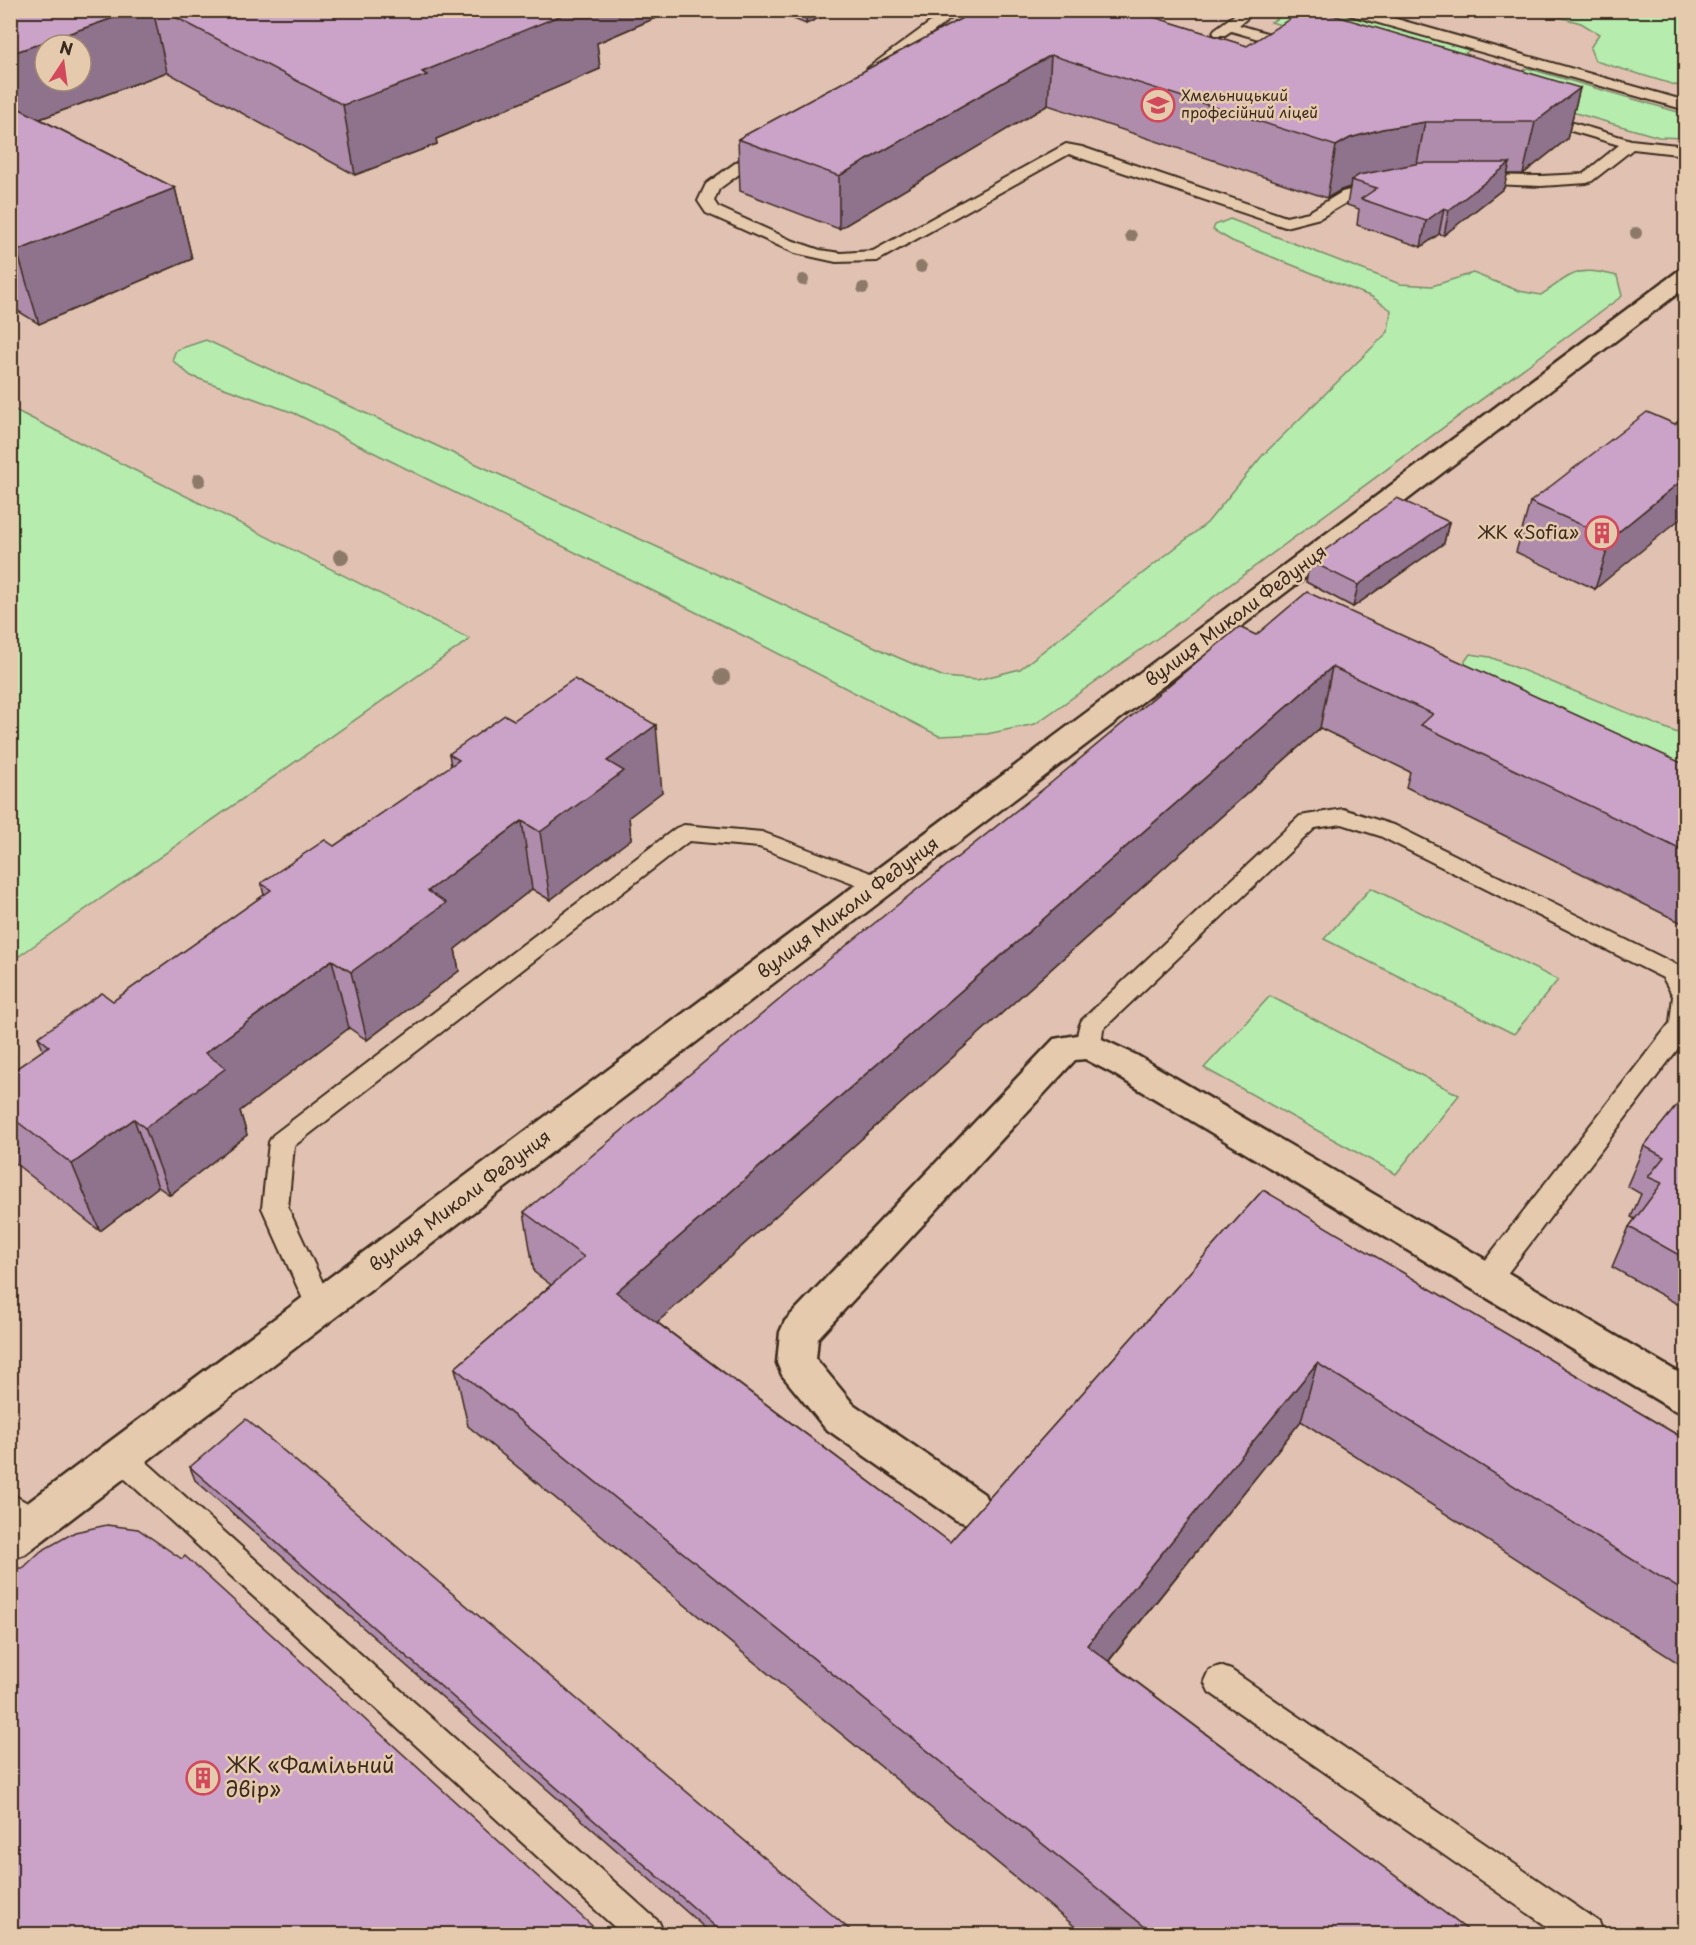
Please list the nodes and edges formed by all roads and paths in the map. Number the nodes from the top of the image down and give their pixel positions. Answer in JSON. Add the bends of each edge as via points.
{"nodes":[{"id":1,"x":956,"y":10,"type":"edge"},
{"id":2,"x":1251,"y":10,"type":"edge"},
{"id":3,"x":1348,"y":10,"type":"edge"},
{"id":4,"x":1229,"y":26,"type":"junction"},
{"id":5,"x":1211,"y":38,"type":"edge"},
{"id":6,"x":1309,"y":50,"type":"edge"},
{"id":7,"x":863,"y":78,"type":"edge"},
{"id":8,"x":1686,"y":106,"type":"edge"},
{"id":9,"x":1527,"y":113,"type":"edge"},
{"id":10,"x":778,"y":139,"type":"edge"},
{"id":11,"x":1630,"y":144,"type":"junction"},
{"id":12,"x":1686,"y":152,"type":"edge"},
{"id":13,"x":1462,"y":180,"type":"edge"},
{"id":14,"x":1394,"y":184,"type":"edge"},
{"id":15,"x":1686,"y":276,"type":"edge"},
{"id":16,"x":879,"y":885,"type":"junction"},
{"id":17,"x":1082,"y":1040,"type":"junction"},
{"id":18,"x":1487,"y":1279,"type":"junction"},
{"id":19,"x":320,"y":1307,"type":"junction"},
{"id":20,"x":1686,"y":1397,"type":"edge"},
{"id":21,"x":121,"y":1457,"type":"junction"},
{"id":22,"x":970,"y":1507,"type":"dead end"},
{"id":23,"x":18,"y":1523,"type":"edge"},
{"id":24,"x":1220,"y":1681,"type":"dead end"},
{"id":25,"x":646,"y":1935,"type":"edge"},
{"id":26,"x":1587,"y":1935,"type":"edge"}],
"edges":[{"from":1,"to":7,"type":"lane"},
{"from":2,"to":4,"type":"lane"},
{"from":3,"to":8,"type":"lane"},
{"from":4,"to":5,"type":"lane"},
{"from":4,"to":6,"type":"lane"},
{"from":9,"to":11,"type":"lane"},
{"from":10,"to":14,"type":"lane","via":[[712,187],[706,201],[712,210],[809,252],[830,257],[877,255],[1066,149],[1285,222],[1314,215],[1348,195]]},
{"from":11,"to":12,"type":"lane"},
{"from":11,"to":13,"type":"lane","via":[[1587,178]]},
{"from":15,"to":16,"type":"street","name":"вулиця Миколи Федунця"},
{"from":16,"to":19,"type":"street","name":"вулиця Миколи Федунця"},
{"from":16,"to":19,"type":"lane","via":[[762,840],[684,833],[282,1142],[275,1208]]},
{"from":17,"to":18,"type":"street"},
{"from":17,"to":18,"type":"lane","via":[[1308,821],[1343,816],[1388,831],[1671,972],[1685,996],[1682,1025]]},
{"from":17,"to":22,"type":"street","via":[[799,1332],[796,1363],[839,1416]]},
{"from":18,"to":20,"type":"street"},
{"from":19,"to":21,"type":"street","name":"вулиця Миколи Федунця"},
{"from":21,"to":23,"type":"street","name":"вулиця Миколи Федунця"},
{"from":21,"to":25,"type":"lane"},
{"from":24,"to":26,"type":"lane"}]}
